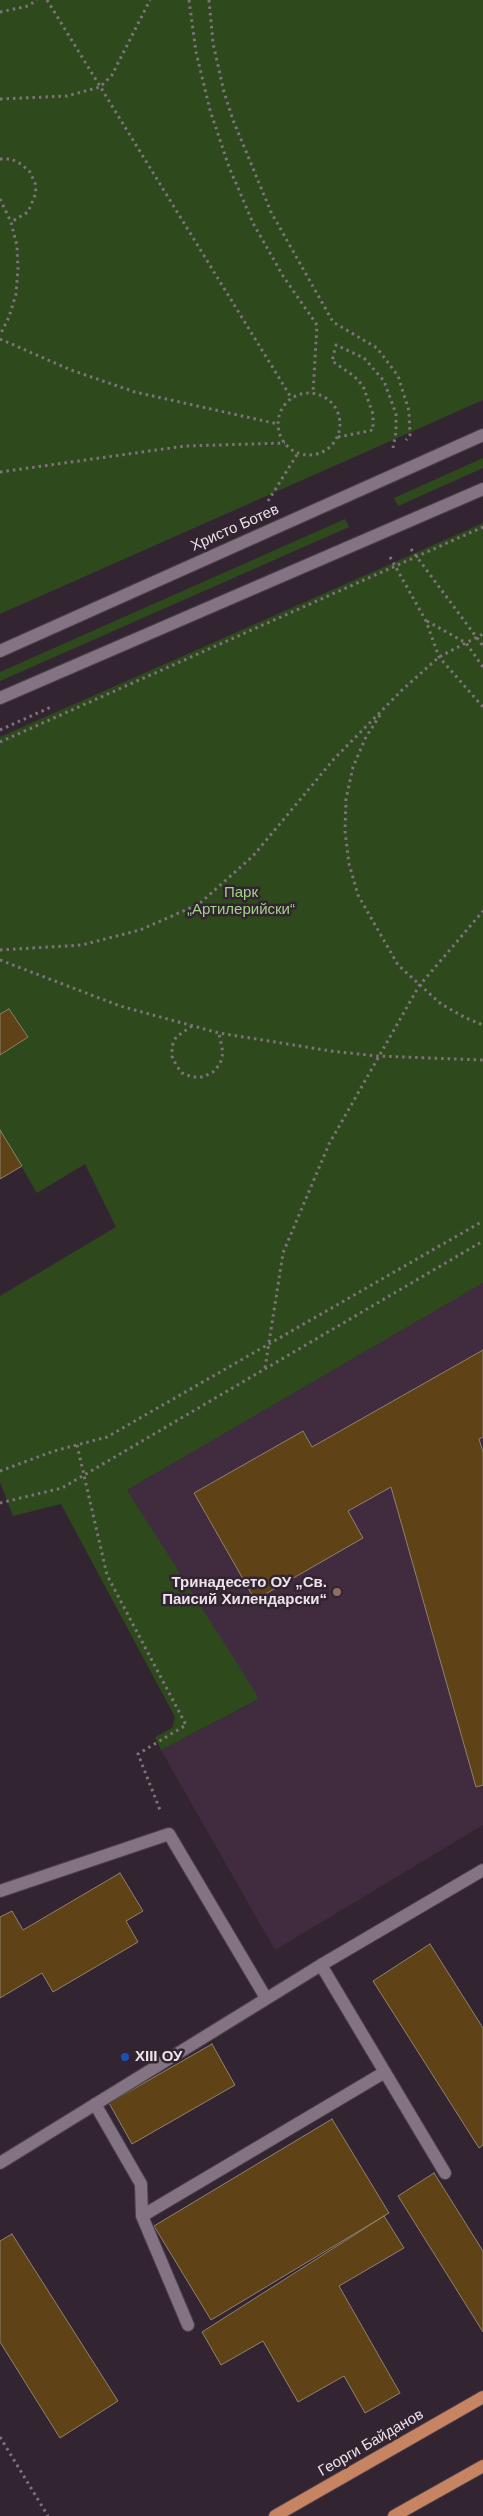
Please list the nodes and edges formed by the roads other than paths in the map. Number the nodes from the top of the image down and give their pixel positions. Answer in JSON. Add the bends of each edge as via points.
{"nodes":[{"id":1,"x":483,"y":435,"type":"edge"},
{"id":2,"x":483,"y":489,"type":"edge"},
{"id":3,"x":0,"y":651,"type":"edge"},
{"id":4,"x":0,"y":698,"type":"edge"},
{"id":5,"x":483,"y":1870,"type":"edge"},
{"id":6,"x":0,"y":1891,"type":"edge"},
{"id":7,"x":321,"y":1965,"type":"junction"},
{"id":8,"x":266,"y":1998,"type":"junction"},
{"id":9,"x":385,"y":2072,"type":"junction"},
{"id":10,"x":95,"y":2104,"type":"junction"},
{"id":11,"x":0,"y":2163,"type":"edge"},
{"id":12,"x":446,"y":2173,"type":"dead end"},
{"id":13,"x":142,"y":2216,"type":"junction"},
{"id":14,"x":188,"y":2324,"type":"dead end"},
{"id":15,"x":483,"y":2397,"type":"edge"},
{"id":16,"x":483,"y":2466,"type":"edge"},
{"id":17,"x":275,"y":2516,"type":"edge"},
{"id":18,"x":394,"y":2516,"type":"edge"}],
"edges":[{"from":1,"to":3,"type":"street","name":"Христо Ботев"},
{"from":2,"to":4,"type":"street"},
{"from":5,"to":7,"type":"street"},
{"from":6,"to":8,"type":"street","via":[[169,1834]]},
{"from":7,"to":8,"type":"street"},
{"from":7,"to":9,"type":"street"},
{"from":8,"to":10,"type":"street"},
{"from":9,"to":12,"type":"street"},
{"from":9,"to":13,"type":"street"},
{"from":10,"to":11,"type":"street"},
{"from":10,"to":13,"type":"street","via":[[141,2184]]},
{"from":13,"to":14,"type":"street"},
{"from":15,"to":17,"type":"main road","name":"Георги Байданов"},
{"from":16,"to":18,"type":"main road"}]}
